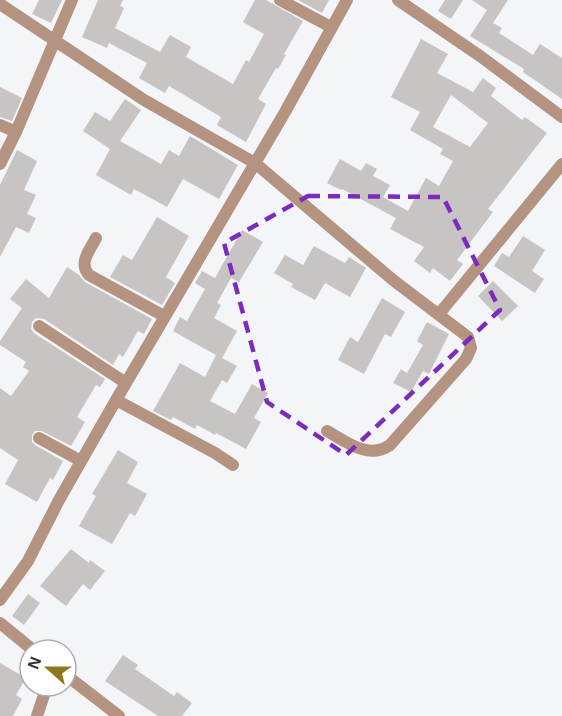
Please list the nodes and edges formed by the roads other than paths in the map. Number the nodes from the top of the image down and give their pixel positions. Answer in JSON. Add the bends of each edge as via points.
{"nodes":[{"id":1,"x":72,"y":0,"type":"edge"},
{"id":2,"x":280,"y":0,"type":"edge"},
{"id":3,"x":347,"y":0,"type":"edge"},
{"id":4,"x":398,"y":0,"type":"edge"},
{"id":5,"x":0,"y":4,"type":"edge"},
{"id":6,"x":331,"y":27,"type":"junction"},
{"id":7,"x":54,"y":41,"type":"junction"},
{"id":8,"x":562,"y":117,"type":"edge"},
{"id":9,"x":0,"y":125,"type":"edge"},
{"id":10,"x":16,"y":132,"type":"junction"},
{"id":11,"x":255,"y":163,"type":"junction"},
{"id":12,"x":0,"y":164,"type":"edge"},
{"id":13,"x":562,"y":164,"type":"edge"},
{"id":14,"x":96,"y":238,"type":"dead end"},
{"id":15,"x":439,"y":314,"type":"junction"},
{"id":16,"x":164,"y":316,"type":"junction"},
{"id":17,"x":39,"y":326,"type":"dead end"},
{"id":18,"x":126,"y":382,"type":"junction"},
{"id":19,"x":116,"y":399,"type":"junction"},
{"id":20,"x":327,"y":431,"type":"dead end"},
{"id":21,"x":39,"y":438,"type":"dead end"},
{"id":22,"x":81,"y":461,"type":"junction"},
{"id":23,"x":233,"y":465,"type":"dead end"},
{"id":24,"x":0,"y":600,"type":"edge"},
{"id":25,"x":0,"y":623,"type":"edge"},
{"id":26,"x":18,"y":638,"type":"edge"},
{"id":27,"x":78,"y":684,"type":"edge"},
{"id":28,"x":43,"y":698,"type":"edge"},
{"id":29,"x":37,"y":716,"type":"edge"},
{"id":30,"x":119,"y":716,"type":"edge"}],
"edges":[{"from":1,"to":7,"type":"street"},
{"from":2,"to":6,"type":"street"},
{"from":3,"to":6,"type":"street"},
{"from":4,"to":8,"type":"street"},
{"from":5,"to":7,"type":"street"},
{"from":6,"to":11,"type":"street"},
{"from":7,"to":10,"type":"street"},
{"from":7,"to":11,"type":"street","via":[[144,100]]},
{"from":9,"to":10,"type":"street"},
{"from":10,"to":12,"type":"street"},
{"from":11,"to":15,"type":"street"},
{"from":11,"to":16,"type":"street"},
{"from":13,"to":15,"type":"street"},
{"from":14,"to":16,"type":"street","via":[[83,264],[84,270]]},
{"from":15,"to":20,"type":"street","via":[[468,337],[471,348],[466,359],[390,445],[383,450],[363,450]]},
{"from":16,"to":18,"type":"street"},
{"from":17,"to":18,"type":"street"},
{"from":18,"to":19,"type":"street"},
{"from":19,"to":22,"type":"street"},
{"from":19,"to":23,"type":"street"},
{"from":21,"to":22,"type":"street"},
{"from":22,"to":24,"type":"street","via":[[27,561]]},
{"from":25,"to":26,"type":"street"},
{"from":27,"to":30,"type":"street"},
{"from":28,"to":29,"type":"street"}]}
